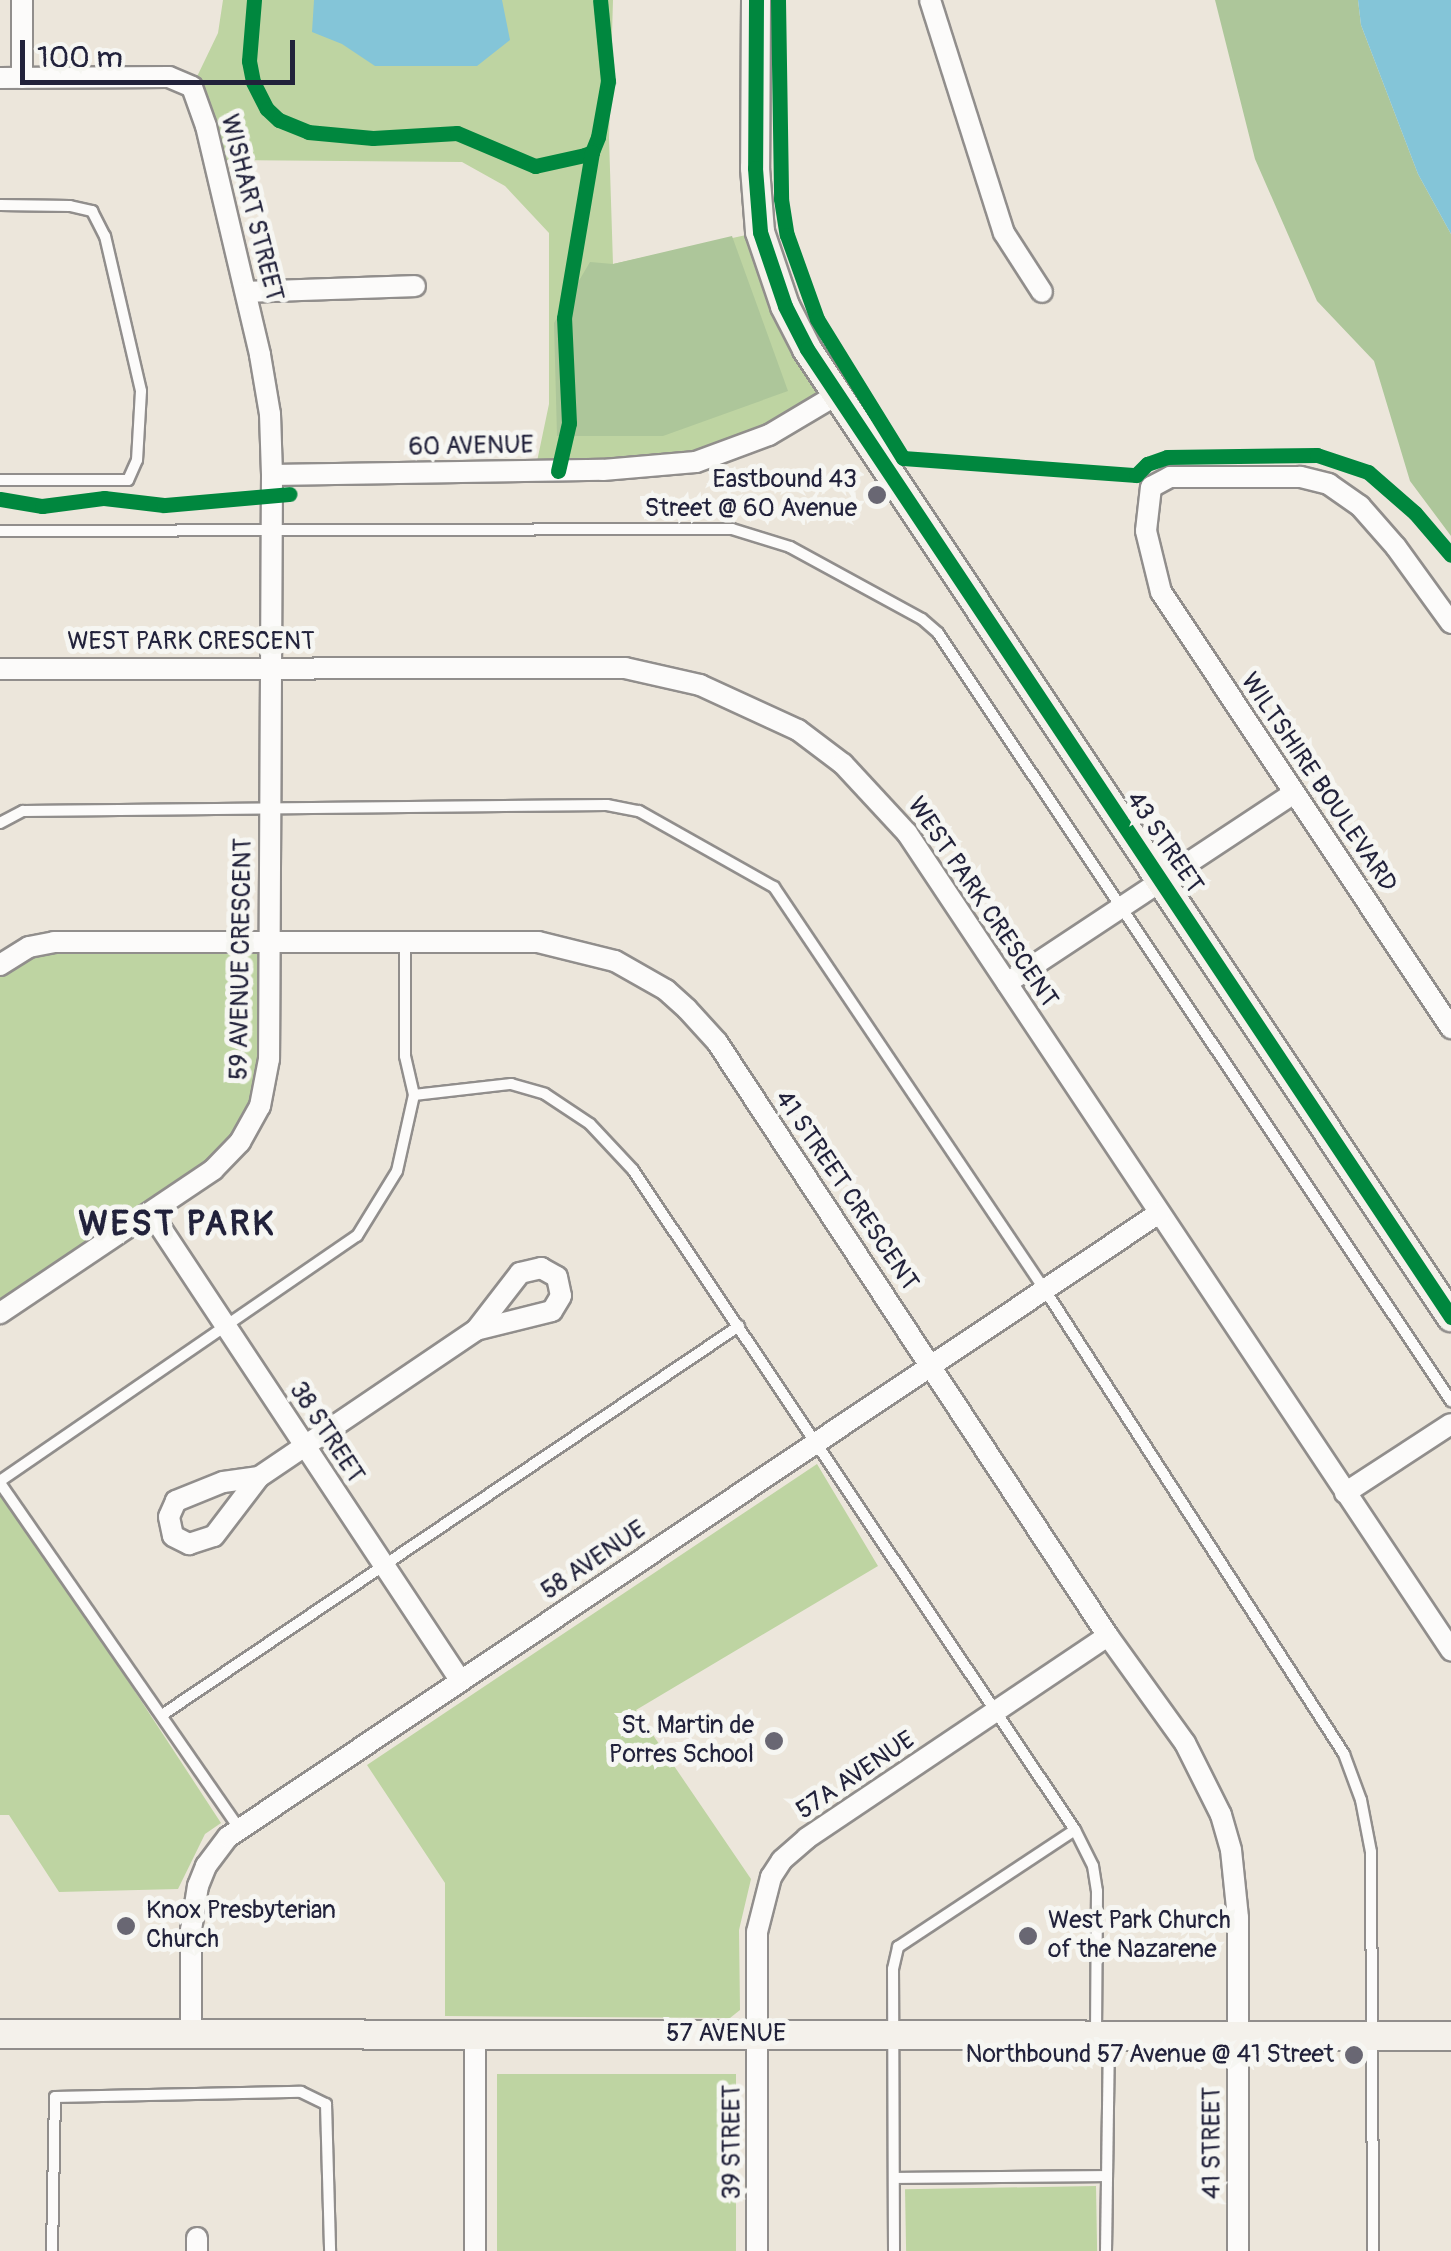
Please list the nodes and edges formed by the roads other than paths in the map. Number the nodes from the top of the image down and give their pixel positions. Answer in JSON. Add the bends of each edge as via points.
{"nodes":[{"id":1,"x":22,"y":0,"type":"edge"},
{"id":2,"x":756,"y":0,"type":"edge"},
{"id":3,"x":930,"y":0,"type":"edge"},
{"id":4,"x":0,"y":78,"type":"edge"},
{"id":5,"x":22,"y":78,"type":"junction"},
{"id":6,"x":0,"y":205,"type":"edge"},
{"id":7,"x":415,"y":286,"type":"dead end"},
{"id":8,"x":246,"y":292,"type":"junction"},
{"id":9,"x":1042,"y":292,"type":"dead end"},
{"id":10,"x":836,"y":395,"type":"junction"},
{"id":11,"x":272,"y":475,"type":"junction"},
{"id":12,"x":0,"y":480,"type":"edge"},
{"id":13,"x":0,"y":531,"type":"edge"},
{"id":14,"x":272,"y":531,"type":"junction"},
{"id":15,"x":1451,"y":623,"type":"edge"},
{"id":16,"x":271,"y":668,"type":"junction"},
{"id":17,"x":0,"y":669,"type":"edge"},
{"id":18,"x":1294,"y":793,"type":"junction"},
{"id":19,"x":271,"y":805,"type":"junction"},
{"id":20,"x":0,"y":823,"type":"edge"},
{"id":21,"x":1160,"y":882,"type":"junction"},
{"id":22,"x":1122,"y":906,"type":"junction"},
{"id":23,"x":271,"y":942,"type":"junction"},
{"id":24,"x":405,"y":942,"type":"junction"},
{"id":25,"x":0,"y":966,"type":"edge"},
{"id":26,"x":1007,"y":983,"type":"junction"},
{"id":27,"x":1451,"y":1028,"type":"edge"},
{"id":28,"x":414,"y":1095,"type":"junction"},
{"id":29,"x":152,"y":1213,"type":"junction"},
{"id":30,"x":1159,"y":1213,"type":"junction"},
{"id":31,"x":1044,"y":1290,"type":"junction"},
{"id":32,"x":0,"y":1313,"type":"edge"},
{"id":33,"x":1451,"y":1318,"type":"edge"},
{"id":34,"x":226,"y":1326,"type":"junction"},
{"id":35,"x":739,"y":1326,"type":"junction"},
{"id":36,"x":476,"y":1330,"type":"dead end"},
{"id":37,"x":932,"y":1365,"type":"junction"},
{"id":38,"x":1451,"y":1401,"type":"edge"},
{"id":39,"x":1451,"y":1424,"type":"edge"},
{"id":40,"x":817,"y":1442,"type":"junction"},
{"id":41,"x":304,"y":1446,"type":"junction"},
{"id":42,"x":258,"y":1477,"type":"dead end"},
{"id":43,"x":0,"y":1482,"type":"edge"},
{"id":44,"x":1346,"y":1493,"type":"junction"},
{"id":45,"x":384,"y":1565,"type":"junction"},
{"id":46,"x":1108,"y":1636,"type":"junction"},
{"id":47,"x":1451,"y":1650,"type":"edge"},
{"id":48,"x":460,"y":1680,"type":"junction"},
{"id":49,"x":996,"y":1712,"type":"junction"},
{"id":50,"x":162,"y":1715,"type":"junction"},
{"id":51,"x":239,"y":1828,"type":"junction"},
{"id":52,"x":1075,"y":1830,"type":"junction"},
{"id":53,"x":191,"y":2033,"type":"junction"},
{"id":54,"x":474,"y":2033,"type":"junction"},
{"id":55,"x":0,"y":2034,"type":"edge"},
{"id":56,"x":758,"y":2034,"type":"junction"},
{"id":57,"x":892,"y":2034,"type":"junction"},
{"id":58,"x":1103,"y":2035,"type":"junction"},
{"id":59,"x":1238,"y":2036,"type":"junction"},
{"id":60,"x":1372,"y":2036,"type":"junction"},
{"id":61,"x":1451,"y":2036,"type":"edge"},
{"id":62,"x":1107,"y":2176,"type":"junction"},
{"id":63,"x":895,"y":2178,"type":"junction"},
{"id":64,"x":52,"y":2251,"type":"edge"},
{"id":65,"x":330,"y":2251,"type":"edge"},
{"id":66,"x":475,"y":2251,"type":"edge"},
{"id":67,"x":758,"y":2251,"type":"edge"},
{"id":68,"x":894,"y":2251,"type":"edge"},
{"id":69,"x":1106,"y":2251,"type":"edge"},
{"id":70,"x":1238,"y":2251,"type":"edge"},
{"id":71,"x":1374,"y":2251,"type":"edge"}],
"edges":[{"from":1,"to":5,"type":"street"},
{"from":2,"to":10,"type":"street","name":"43 STREET","via":[[760,232],[785,306]]},
{"from":3,"to":9,"type":"street","via":[[1004,233]]},
{"from":4,"to":5,"type":"street","name":"WISHART STREET"},
{"from":5,"to":8,"type":"street","name":"WISHART STREET","via":[[168,77],[192,87]]},
{"from":6,"to":12,"type":"lane","via":[[92,211],[105,236],[141,391],[137,460],[128,480]]},
{"from":7,"to":8,"type":"street"},
{"from":8,"to":11,"type":"street","name":"WISHART STREET","via":[[266,388]]},
{"from":10,"to":11,"type":"street","name":"60 AVENUE","via":[[769,435],[696,462],[603,470]]},
{"from":10,"to":21,"type":"street","name":"43 STREET"},
{"from":11,"to":14,"type":"street","name":"59 AVENUE CRESCENT"},
{"from":13,"to":14,"type":"lane"},
{"from":14,"to":16,"type":"street","name":"59 AVENUE CRESCENT"},
{"from":14,"to":22,"type":"lane","via":[[732,529],[790,547],[938,633]]},
{"from":15,"to":18,"type":"street","name":"WILTSHIRE BOULEVARD","via":[[1360,506],[1313,479],[1157,481],[1148,497],[1151,561],[1161,592]]},
{"from":16,"to":17,"type":"street","name":"WEST PARK CRESCENT"},
{"from":16,"to":19,"type":"street","name":"59 AVENUE CRESCENT"},
{"from":16,"to":26,"type":"street","name":"WEST PARK CRESCENT","via":[[625,668],[677,678],[755,707],[816,743],[883,804]]},
{"from":18,"to":21,"type":"street"},
{"from":18,"to":27,"type":"street","name":"WILTSHIRE BOULEVARD"},
{"from":19,"to":20,"type":"lane","via":[[24,811]]},
{"from":19,"to":23,"type":"street","name":"59 AVENUE CRESCENT"},
{"from":19,"to":31,"type":"lane","via":[[623,806],[756,873],[784,898]]},
{"from":21,"to":22,"type":"street"},
{"from":21,"to":33,"type":"street","name":"43 STREET"},
{"from":22,"to":26,"type":"street"},
{"from":22,"to":38,"type":"lane"},
{"from":23,"to":24,"type":"street","name":"41 STREET CRESCENT"},
{"from":23,"to":25,"type":"street","name":"41 STREET CRESCENT","via":[[54,942],[29,947]]},
{"from":23,"to":29,"type":"street","name":"59 AVENUE CRESCENT","via":[[269,1059],[253,1124],[214,1170]]},
{"from":24,"to":28,"type":"lane","via":[[405,1056]]},
{"from":24,"to":37,"type":"street","name":"41 STREET CRESCENT","via":[[564,946],[615,962],[666,990],[718,1042]]},
{"from":26,"to":30,"type":"street","name":"WEST PARK CRESCENT"},
{"from":28,"to":34,"type":"lane","via":[[397,1171],[357,1236]]},
{"from":28,"to":35,"type":"lane","via":[[511,1084],[545,1094],[590,1124],[633,1170]]},
{"from":29,"to":32,"type":"street","name":"59 AVENUE CRESCENT"},
{"from":29,"to":34,"type":"street","name":"38 STREET"},
{"from":30,"to":31,"type":"street","name":"58 AVENUE"},
{"from":30,"to":44,"type":"street","name":"WEST PARK CRESCENT"},
{"from":31,"to":37,"type":"street","name":"58 AVENUE"},
{"from":31,"to":60,"type":"lane","via":[[1344,1754],[1371,1852]]},
{"from":34,"to":41,"type":"street","name":"38 STREET"},
{"from":34,"to":43,"type":"lane"},
{"from":35,"to":40,"type":"lane"},
{"from":35,"to":45,"type":"lane"},
{"from":36,"to":41,"type":"street"},
{"from":37,"to":40,"type":"street","name":"58 AVENUE"},
{"from":37,"to":46,"type":"street","name":"41 STREET CRESCENT"},
{"from":39,"to":44,"type":"street"},
{"from":40,"to":48,"type":"street","name":"58 AVENUE"},
{"from":40,"to":49,"type":"lane"},
{"from":41,"to":42,"type":"street"},
{"from":41,"to":45,"type":"street","name":"38 STREET"},
{"from":43,"to":50,"type":"lane"},
{"from":44,"to":47,"type":"street","name":"WEST PARK CRESCENT"},
{"from":45,"to":48,"type":"street","name":"38 STREET"},
{"from":45,"to":50,"type":"lane"},
{"from":46,"to":49,"type":"street","name":"57A AVENUE"},
{"from":46,"to":59,"type":"street","name":"41 STREET CRESCENT","via":[[1185,1744],[1222,1815],[1237,1901]]},
{"from":48,"to":51,"type":"street","name":"58 AVENUE"},
{"from":49,"to":52,"type":"lane"},
{"from":49,"to":56,"type":"street","name":"57A AVENUE","via":[[782,1860],[759,1914]]},
{"from":50,"to":51,"type":"lane"},
{"from":51,"to":53,"type":"street","name":"58 AVENUE","via":[[218,1848],[198,1886]]},
{"from":52,"to":57,"type":"lane","via":[[898,1947]]},
{"from":52,"to":58,"type":"lane","via":[[1098,1891]]},
{"from":53,"to":54,"type":"street","name":"57 AVENUE"},
{"from":53,"to":55,"type":"street","name":"57 AVENUE"},
{"from":54,"to":56,"type":"street","name":"57 AVENUE"},
{"from":54,"to":66,"type":"street"},
{"from":56,"to":57,"type":"street","name":"57 AVENUE"},
{"from":56,"to":67,"type":"street","name":"39 STREET"},
{"from":57,"to":58,"type":"street","name":"57 AVENUE"},
{"from":57,"to":63,"type":"lane"},
{"from":58,"to":59,"type":"street","name":"57 AVENUE"},
{"from":58,"to":62,"type":"lane"},
{"from":59,"to":60,"type":"street","name":"57 AVENUE"},
{"from":59,"to":70,"type":"street","name":"41 STREET"},
{"from":60,"to":61,"type":"street","name":"57 AVENUE"},
{"from":60,"to":71,"type":"lane"},
{"from":62,"to":63,"type":"lane"},
{"from":62,"to":69,"type":"lane"},
{"from":63,"to":68,"type":"lane"},
{"from":64,"to":65,"type":"lane","via":[[55,2096],[301,2092],[326,2104]]}]}
